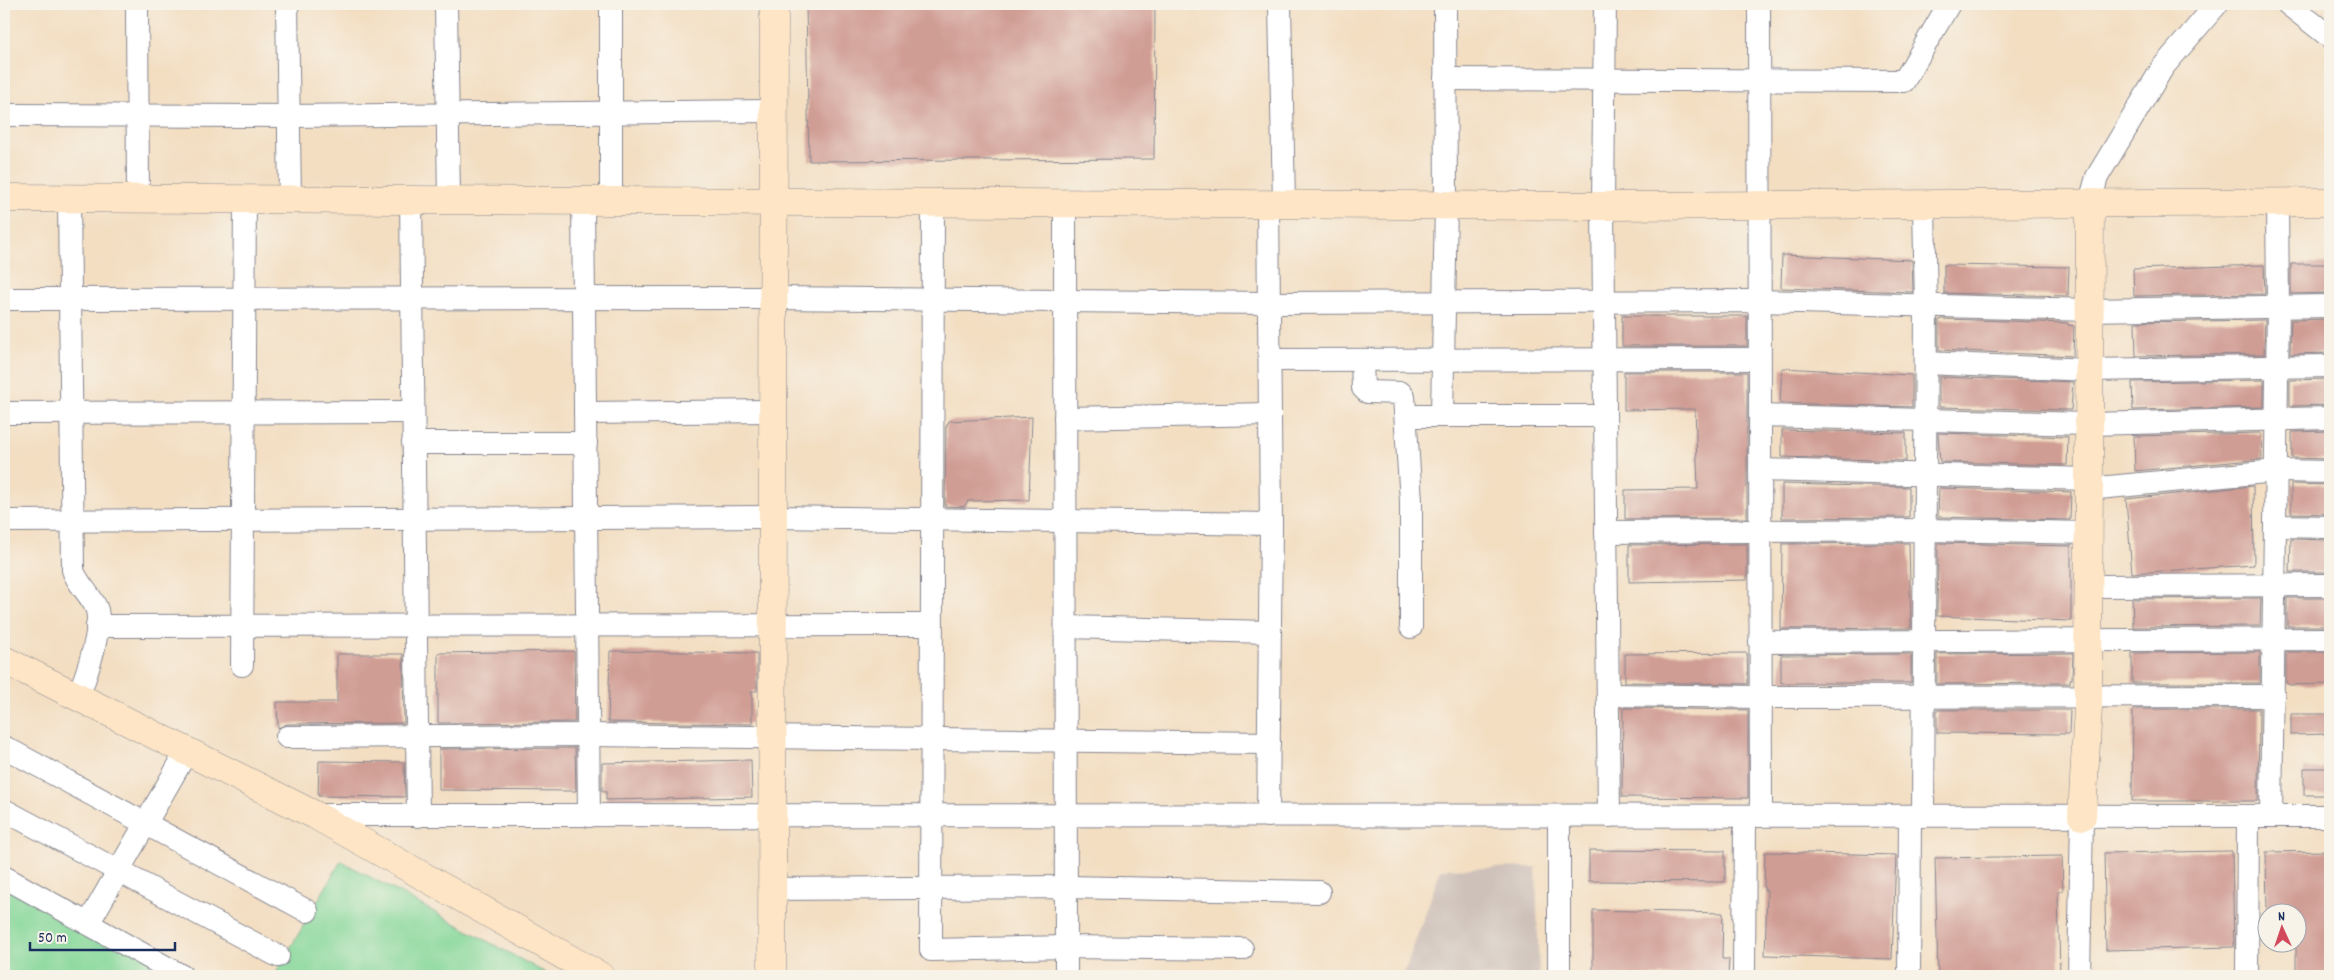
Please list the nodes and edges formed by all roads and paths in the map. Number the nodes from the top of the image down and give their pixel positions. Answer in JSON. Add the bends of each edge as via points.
{"nodes":[{"id":1,"x":137,"y":4,"type":"edge"},
{"id":2,"x":287,"y":4,"type":"edge"},
{"id":3,"x":446,"y":4,"type":"edge"},
{"id":4,"x":611,"y":4,"type":"edge"},
{"id":5,"x":774,"y":4,"type":"edge"},
{"id":6,"x":1280,"y":4,"type":"edge"},
{"id":7,"x":1445,"y":4,"type":"edge"},
{"id":8,"x":1605,"y":4,"type":"edge"},
{"id":9,"x":1759,"y":4,"type":"edge"},
{"id":10,"x":1949,"y":4,"type":"edge"},
{"id":11,"x":2217,"y":4,"type":"edge"},
{"id":12,"x":2288,"y":4,"type":"edge"},
{"id":13,"x":2330,"y":37,"type":"edge"},
{"id":14,"x":1446,"y":79,"type":"junction"},
{"id":15,"x":1604,"y":80,"type":"junction"},
{"id":16,"x":1759,"y":80,"type":"junction"},
{"id":17,"x":774,"y":111,"type":"junction"},
{"id":18,"x":611,"y":113,"type":"junction"},
{"id":19,"x":446,"y":114,"type":"junction"},
{"id":20,"x":4,"y":115,"type":"edge"},
{"id":21,"x":138,"y":116,"type":"junction"},
{"id":22,"x":288,"y":116,"type":"junction"},
{"id":23,"x":4,"y":198,"type":"edge"},
{"id":24,"x":69,"y":198,"type":"junction"},
{"id":25,"x":138,"y":198,"type":"junction"},
{"id":26,"x":245,"y":198,"type":"junction"},
{"id":27,"x":290,"y":198,"type":"junction"},
{"id":28,"x":410,"y":199,"type":"junction"},
{"id":29,"x":449,"y":199,"type":"junction"},
{"id":30,"x":583,"y":200,"type":"junction"},
{"id":31,"x":611,"y":200,"type":"junction"},
{"id":32,"x":774,"y":201,"type":"junction"},
{"id":33,"x":933,"y":202,"type":"junction"},
{"id":34,"x":2090,"y":202,"type":"junction"},
{"id":35,"x":2277,"y":202,"type":"junction"},
{"id":36,"x":2330,"y":202,"type":"edge"},
{"id":37,"x":1065,"y":203,"type":"junction"},
{"id":38,"x":1276,"y":204,"type":"junction"},
{"id":39,"x":1446,"y":205,"type":"junction"},
{"id":40,"x":1924,"y":205,"type":"junction"},
{"id":41,"x":1603,"y":206,"type":"junction"},
{"id":42,"x":1759,"y":206,"type":"junction"},
{"id":43,"x":584,"y":298,"type":"junction"},
{"id":44,"x":774,"y":298,"type":"junction"},
{"id":45,"x":4,"y":299,"type":"edge"},
{"id":46,"x":70,"y":299,"type":"junction"},
{"id":47,"x":244,"y":299,"type":"junction"},
{"id":48,"x":412,"y":299,"type":"junction"},
{"id":49,"x":932,"y":300,"type":"junction"},
{"id":50,"x":1065,"y":301,"type":"junction"},
{"id":51,"x":1759,"y":301,"type":"junction"},
{"id":52,"x":1269,"y":302,"type":"junction"},
{"id":53,"x":1445,"y":302,"type":"junction"},
{"id":54,"x":1604,"y":302,"type":"junction"},
{"id":55,"x":1926,"y":306,"type":"junction"},
{"id":56,"x":2278,"y":306,"type":"junction"},
{"id":57,"x":2330,"y":306,"type":"edge"},
{"id":58,"x":2089,"y":310,"type":"junction"},
{"id":59,"x":1759,"y":359,"type":"junction"},
{"id":60,"x":1270,"y":360,"type":"junction"},
{"id":61,"x":1362,"y":360,"type":"junction"},
{"id":62,"x":1444,"y":360,"type":"junction"},
{"id":63,"x":1605,"y":360,"type":"junction"},
{"id":64,"x":1926,"y":363,"type":"junction"},
{"id":65,"x":2330,"y":366,"type":"edge"},
{"id":66,"x":2277,"y":367,"type":"junction"},
{"id":67,"x":2089,"y":370,"type":"junction"},
{"id":68,"x":773,"y":411,"type":"junction"},
{"id":69,"x":244,"y":412,"type":"junction"},
{"id":70,"x":413,"y":412,"type":"junction"},
{"id":71,"x":4,"y":413,"type":"edge"},
{"id":72,"x":70,"y":414,"type":"junction"},
{"id":73,"x":585,"y":414,"type":"junction"},
{"id":74,"x":1270,"y":414,"type":"junction"},
{"id":75,"x":1442,"y":415,"type":"junction"},
{"id":76,"x":1406,"y":416,"type":"junction"},
{"id":77,"x":1605,"y":416,"type":"junction"},
{"id":78,"x":1760,"y":416,"type":"junction"},
{"id":79,"x":1065,"y":418,"type":"junction"},
{"id":80,"x":2330,"y":418,"type":"edge"},
{"id":81,"x":2276,"y":419,"type":"junction"},
{"id":82,"x":1925,"y":421,"type":"junction"},
{"id":83,"x":2089,"y":424,"type":"junction"},
{"id":84,"x":413,"y":443,"type":"junction"},
{"id":85,"x":586,"y":443,"type":"junction"},
{"id":86,"x":1760,"y":470,"type":"junction"},
{"id":87,"x":2276,"y":471,"type":"junction"},
{"id":88,"x":2330,"y":472,"type":"edge"},
{"id":89,"x":1925,"y":474,"type":"junction"},
{"id":90,"x":2088,"y":484,"type":"junction"},
{"id":91,"x":773,"y":517,"type":"junction"},
{"id":92,"x":586,"y":518,"type":"junction"},
{"id":93,"x":414,"y":519,"type":"junction"},
{"id":94,"x":931,"y":519,"type":"junction"},
{"id":95,"x":1066,"y":520,"type":"junction"},
{"id":96,"x":4,"y":521,"type":"edge"},
{"id":97,"x":70,"y":521,"type":"junction"},
{"id":98,"x":243,"y":521,"type":"junction"},
{"id":99,"x":1271,"y":524,"type":"junction"},
{"id":100,"x":2275,"y":526,"type":"junction"},
{"id":101,"x":2330,"y":527,"type":"edge"},
{"id":102,"x":1760,"y":530,"type":"junction"},
{"id":103,"x":1924,"y":530,"type":"junction"},
{"id":104,"x":1606,"y":532,"type":"junction"},
{"id":105,"x":2089,"y":533,"type":"junction"},
{"id":106,"x":2274,"y":585,"type":"junction"},
{"id":107,"x":2330,"y":585,"type":"edge"},
{"id":108,"x":2088,"y":586,"type":"junction"},
{"id":109,"x":416,"y":624,"type":"junction"},
{"id":110,"x":772,"y":624,"type":"junction"},
{"id":111,"x":242,"y":625,"type":"junction"},
{"id":112,"x":587,"y":625,"type":"junction"},
{"id":113,"x":931,"y":625,"type":"junction"},
{"id":114,"x":97,"y":626,"type":"junction"},
{"id":115,"x":1411,"y":627,"type":"dead end"},
{"id":116,"x":1066,"y":628,"type":"junction"},
{"id":117,"x":1270,"y":632,"type":"junction"},
{"id":118,"x":2274,"y":640,"type":"junction"},
{"id":119,"x":2330,"y":640,"type":"edge"},
{"id":120,"x":1924,"y":641,"type":"junction"},
{"id":121,"x":2088,"y":641,"type":"junction"},
{"id":122,"x":1760,"y":642,"type":"junction"},
{"id":123,"x":5,"y":664,"type":"edge"},
{"id":124,"x":242,"y":666,"type":"dead end"},
{"id":125,"x":1608,"y":695,"type":"junction"},
{"id":126,"x":2088,"y":696,"type":"junction"},
{"id":127,"x":2273,"y":696,"type":"junction"},
{"id":128,"x":78,"y":697,"type":"junction"},
{"id":129,"x":1760,"y":697,"type":"junction"},
{"id":130,"x":1924,"y":697,"type":"junction"},
{"id":131,"x":588,"y":735,"type":"junction"},
{"id":132,"x":287,"y":737,"type":"dead end"},
{"id":133,"x":417,"y":737,"type":"junction"},
{"id":134,"x":772,"y":737,"type":"junction"},
{"id":135,"x":930,"y":739,"type":"junction"},
{"id":136,"x":1066,"y":740,"type":"junction"},
{"id":137,"x":1269,"y":743,"type":"junction"},
{"id":138,"x":4,"y":747,"type":"edge"},
{"id":139,"x":187,"y":751,"type":"junction"},
{"id":140,"x":4,"y":810,"type":"edge"},
{"id":141,"x":316,"y":815,"type":"junction"},
{"id":142,"x":418,"y":816,"type":"junction"},
{"id":143,"x":589,"y":816,"type":"junction"},
{"id":144,"x":772,"y":816,"type":"junction"},
{"id":145,"x":930,"y":816,"type":"junction"},
{"id":146,"x":1066,"y":816,"type":"junction"},
{"id":147,"x":1268,"y":816,"type":"junction"},
{"id":148,"x":1559,"y":816,"type":"junction"},
{"id":149,"x":1609,"y":816,"type":"junction"},
{"id":150,"x":1753,"y":816,"type":"junction"},
{"id":151,"x":1916,"y":816,"type":"junction"},
{"id":152,"x":2082,"y":816,"type":"junction"},
{"id":153,"x":2248,"y":816,"type":"junction"},
{"id":154,"x":2271,"y":816,"type":"junction"},
{"id":155,"x":2330,"y":816,"type":"edge"},
{"id":156,"x":145,"y":822,"type":"junction"},
{"id":157,"x":117,"y":871,"type":"junction"},
{"id":158,"x":4,"y":877,"type":"edge"},
{"id":159,"x":1066,"y":886,"type":"junction"},
{"id":160,"x":930,"y":887,"type":"junction"},
{"id":161,"x":772,"y":889,"type":"junction"},
{"id":162,"x":1319,"y":892,"type":"dead end"},
{"id":163,"x":307,"y":910,"type":"dead end"},
{"id":164,"x":88,"y":924,"type":"junction"},
{"id":165,"x":1066,"y":946,"type":"junction"},
{"id":166,"x":1242,"y":949,"type":"dead end"},
{"id":167,"x":278,"y":956,"type":"dead end"},
{"id":168,"x":182,"y":976,"type":"edge"},
{"id":169,"x":600,"y":976,"type":"edge"},
{"id":170,"x":772,"y":976,"type":"edge"},
{"id":171,"x":1066,"y":976,"type":"edge"},
{"id":172,"x":1559,"y":976,"type":"edge"},
{"id":173,"x":1744,"y":976,"type":"edge"},
{"id":174,"x":1909,"y":976,"type":"edge"},
{"id":175,"x":2079,"y":976,"type":"edge"},
{"id":176,"x":2247,"y":976,"type":"edge"}],
"edges":[{"from":1,"to":21,"type":"street"},
{"from":2,"to":22,"type":"street"},
{"from":3,"to":19,"type":"street"},
{"from":4,"to":18,"type":"street"},
{"from":5,"to":17,"type":"street"},
{"from":6,"to":38,"type":"street"},
{"from":7,"to":14,"type":"street"},
{"from":8,"to":15,"type":"street"},
{"from":9,"to":16,"type":"street"},
{"from":10,"to":16,"type":"street","via":[[1904,81]]},
{"from":11,"to":34,"type":"street","via":[[2163,66],[2097,177]]},
{"from":12,"to":13,"type":"street"},
{"from":14,"to":15,"type":"street"},
{"from":14,"to":39,"type":"street"},
{"from":15,"to":16,"type":"street"},
{"from":15,"to":41,"type":"street"},
{"from":16,"to":42,"type":"street"},
{"from":17,"to":18,"type":"street"},
{"from":17,"to":32,"type":"street"},
{"from":18,"to":19,"type":"street"},
{"from":18,"to":31,"type":"street"},
{"from":19,"to":22,"type":"street"},
{"from":19,"to":29,"type":"street"},
{"from":20,"to":21,"type":"street"},
{"from":21,"to":22,"type":"street"},
{"from":21,"to":25,"type":"street"},
{"from":22,"to":27,"type":"street"},
{"from":23,"to":24,"type":"street"},
{"from":24,"to":25,"type":"street"},
{"from":24,"to":46,"type":"street"},
{"from":25,"to":26,"type":"street"},
{"from":26,"to":27,"type":"street"},
{"from":26,"to":47,"type":"street"},
{"from":27,"to":28,"type":"street"},
{"from":28,"to":29,"type":"street"},
{"from":28,"to":48,"type":"street"},
{"from":29,"to":30,"type":"street"},
{"from":30,"to":31,"type":"street"},
{"from":30,"to":43,"type":"street"},
{"from":31,"to":32,"type":"street"},
{"from":32,"to":33,"type":"street"},
{"from":32,"to":44,"type":"street"},
{"from":33,"to":37,"type":"street"},
{"from":33,"to":49,"type":"street"},
{"from":34,"to":35,"type":"street"},
{"from":34,"to":40,"type":"street"},
{"from":34,"to":58,"type":"street"},
{"from":35,"to":36,"type":"street"},
{"from":35,"to":56,"type":"street"},
{"from":37,"to":38,"type":"street"},
{"from":37,"to":50,"type":"street"},
{"from":38,"to":39,"type":"street"},
{"from":38,"to":52,"type":"street"},
{"from":39,"to":41,"type":"street"},
{"from":39,"to":53,"type":"street"},
{"from":40,"to":42,"type":"street"},
{"from":40,"to":55,"type":"street"},
{"from":41,"to":42,"type":"street"},
{"from":41,"to":54,"type":"street"},
{"from":42,"to":51,"type":"street"},
{"from":43,"to":44,"type":"street"},
{"from":43,"to":48,"type":"street"},
{"from":43,"to":73,"type":"street"},
{"from":44,"to":49,"type":"street"},
{"from":44,"to":68,"type":"street"},
{"from":45,"to":46,"type":"street"},
{"from":46,"to":47,"type":"street"},
{"from":46,"to":72,"type":"street"},
{"from":47,"to":48,"type":"street"},
{"from":47,"to":69,"type":"street"},
{"from":48,"to":70,"type":"street"},
{"from":49,"to":50,"type":"street"},
{"from":49,"to":94,"type":"street"},
{"from":50,"to":52,"type":"street"},
{"from":50,"to":79,"type":"street"},
{"from":51,"to":54,"type":"street"},
{"from":51,"to":55,"type":"street"},
{"from":51,"to":59,"type":"street"},
{"from":52,"to":53,"type":"street"},
{"from":52,"to":60,"type":"street"},
{"from":53,"to":54,"type":"street"},
{"from":53,"to":62,"type":"street"},
{"from":54,"to":63,"type":"street"},
{"from":55,"to":58,"type":"street"},
{"from":55,"to":64,"type":"street"},
{"from":56,"to":57,"type":"street"},
{"from":56,"to":58,"type":"street"},
{"from":56,"to":66,"type":"street"},
{"from":58,"to":67,"type":"street"},
{"from":59,"to":63,"type":"street"},
{"from":59,"to":78,"type":"street"},
{"from":60,"to":61,"type":"street"},
{"from":60,"to":74,"type":"street"},
{"from":61,"to":62,"type":"street"},
{"from":61,"to":76,"type":"street","via":[[1367,392],[1401,392]]},
{"from":62,"to":63,"type":"street"},
{"from":62,"to":75,"type":"street"},
{"from":63,"to":77,"type":"street"},
{"from":64,"to":67,"type":"street"},
{"from":64,"to":82,"type":"street"},
{"from":65,"to":66,"type":"street"},
{"from":66,"to":67,"type":"street"},
{"from":66,"to":81,"type":"street"},
{"from":67,"to":83,"type":"street"},
{"from":68,"to":73,"type":"street"},
{"from":68,"to":91,"type":"street"},
{"from":69,"to":70,"type":"street"},
{"from":69,"to":72,"type":"street"},
{"from":69,"to":98,"type":"street"},
{"from":70,"to":84,"type":"street"},
{"from":71,"to":72,"type":"street"},
{"from":72,"to":97,"type":"street"},
{"from":73,"to":85,"type":"street"},
{"from":74,"to":79,"type":"street"},
{"from":74,"to":99,"type":"street"},
{"from":75,"to":76,"type":"street"},
{"from":75,"to":77,"type":"street"},
{"from":76,"to":115,"type":"street","via":[[1411,501]]},
{"from":77,"to":104,"type":"street"},
{"from":78,"to":82,"type":"street"},
{"from":78,"to":86,"type":"street"},
{"from":79,"to":95,"type":"street"},
{"from":80,"to":81,"type":"street"},
{"from":81,"to":83,"type":"street"},
{"from":81,"to":87,"type":"street"},
{"from":82,"to":83,"type":"street"},
{"from":82,"to":89,"type":"street"},
{"from":83,"to":90,"type":"street"},
{"from":84,"to":85,"type":"street"},
{"from":84,"to":93,"type":"street"},
{"from":85,"to":92,"type":"street"},
{"from":86,"to":89,"type":"street"},
{"from":86,"to":102,"type":"street"},
{"from":87,"to":88,"type":"street"},
{"from":87,"to":90,"type":"street"},
{"from":87,"to":100,"type":"street"},
{"from":89,"to":90,"type":"street"},
{"from":89,"to":103,"type":"street"},
{"from":90,"to":105,"type":"street"},
{"from":91,"to":92,"type":"street"},
{"from":91,"to":94,"type":"street"},
{"from":91,"to":110,"type":"street"},
{"from":92,"to":93,"type":"street"},
{"from":92,"to":112,"type":"street"},
{"from":93,"to":98,"type":"street"},
{"from":93,"to":109,"type":"street"},
{"from":94,"to":95,"type":"street"},
{"from":94,"to":113,"type":"street"},
{"from":95,"to":99,"type":"street"},
{"from":95,"to":116,"type":"street"},
{"from":96,"to":97,"type":"street"},
{"from":97,"to":98,"type":"street"},
{"from":97,"to":114,"type":"street","via":[[72,570],[97,609]]},
{"from":98,"to":111,"type":"street"},
{"from":99,"to":117,"type":"street"},
{"from":100,"to":101,"type":"street"},
{"from":100,"to":106,"type":"street"},
{"from":102,"to":103,"type":"street"},
{"from":102,"to":104,"type":"street"},
{"from":102,"to":122,"type":"street"},
{"from":103,"to":105,"type":"street"},
{"from":103,"to":120,"type":"street"},
{"from":104,"to":125,"type":"street"},
{"from":105,"to":108,"type":"street"},
{"from":106,"to":107,"type":"street"},
{"from":106,"to":108,"type":"street"},
{"from":106,"to":118,"type":"street"},
{"from":108,"to":121,"type":"street"},
{"from":109,"to":111,"type":"street"},
{"from":109,"to":112,"type":"street"},
{"from":109,"to":133,"type":"street"},
{"from":110,"to":112,"type":"street"},
{"from":110,"to":113,"type":"street"},
{"from":110,"to":134,"type":"street"},
{"from":111,"to":114,"type":"street"},
{"from":111,"to":124,"type":"street"},
{"from":112,"to":131,"type":"street"},
{"from":113,"to":135,"type":"street"},
{"from":114,"to":128,"type":"street","via":[[90,666]]},
{"from":116,"to":117,"type":"street"},
{"from":116,"to":136,"type":"street"},
{"from":117,"to":137,"type":"street"},
{"from":118,"to":119,"type":"street"},
{"from":118,"to":121,"type":"street"},
{"from":118,"to":127,"type":"street"},
{"from":120,"to":121,"type":"street"},
{"from":120,"to":122,"type":"street"},
{"from":120,"to":130,"type":"street"},
{"from":121,"to":126,"type":"street"},
{"from":122,"to":129,"type":"street"},
{"from":123,"to":128,"type":"street"},
{"from":125,"to":129,"type":"street"},
{"from":125,"to":149,"type":"street"},
{"from":126,"to":127,"type":"street"},
{"from":126,"to":130,"type":"street"},
{"from":126,"to":152,"type":"street"},
{"from":127,"to":154,"type":"street"},
{"from":128,"to":139,"type":"street"},
{"from":129,"to":130,"type":"street"},
{"from":129,"to":150,"type":"street"},
{"from":130,"to":151,"type":"street"},
{"from":131,"to":133,"type":"street"},
{"from":131,"to":134,"type":"street"},
{"from":131,"to":143,"type":"street"},
{"from":132,"to":133,"type":"street"},
{"from":133,"to":142,"type":"street"},
{"from":134,"to":135,"type":"street"},
{"from":134,"to":144,"type":"street"},
{"from":135,"to":136,"type":"street"},
{"from":135,"to":145,"type":"street"},
{"from":136,"to":137,"type":"street"},
{"from":136,"to":146,"type":"street"},
{"from":137,"to":147,"type":"street"},
{"from":138,"to":156,"type":"street"},
{"from":139,"to":141,"type":"street"},
{"from":139,"to":156,"type":"street"},
{"from":140,"to":157,"type":"street"},
{"from":141,"to":142,"type":"street"},
{"from":141,"to":169,"type":"street"},
{"from":142,"to":143,"type":"street"},
{"from":143,"to":144,"type":"street"},
{"from":144,"to":145,"type":"street"},
{"from":144,"to":161,"type":"street"},
{"from":145,"to":146,"type":"street"},
{"from":145,"to":160,"type":"street"},
{"from":146,"to":147,"type":"street"},
{"from":146,"to":159,"type":"street"},
{"from":147,"to":148,"type":"street"},
{"from":148,"to":149,"type":"street"},
{"from":148,"to":172,"type":"street"},
{"from":149,"to":150,"type":"street"},
{"from":150,"to":151,"type":"street"},
{"from":150,"to":173,"type":"street"},
{"from":151,"to":152,"type":"street"},
{"from":151,"to":174,"type":"street"},
{"from":152,"to":153,"type":"street"},
{"from":152,"to":175,"type":"street"},
{"from":153,"to":154,"type":"street"},
{"from":153,"to":176,"type":"street"},
{"from":154,"to":155,"type":"street"},
{"from":156,"to":157,"type":"street"},
{"from":156,"to":163,"type":"street"},
{"from":157,"to":164,"type":"street"},
{"from":157,"to":167,"type":"street"},
{"from":158,"to":164,"type":"street"},
{"from":159,"to":160,"type":"street"},
{"from":159,"to":162,"type":"street"},
{"from":159,"to":165,"type":"street"},
{"from":160,"to":161,"type":"street"},
{"from":160,"to":165,"type":"street","via":[[931,950]]},
{"from":161,"to":170,"type":"street"},
{"from":164,"to":168,"type":"street"},
{"from":165,"to":166,"type":"street"},
{"from":165,"to":171,"type":"street"}]}
